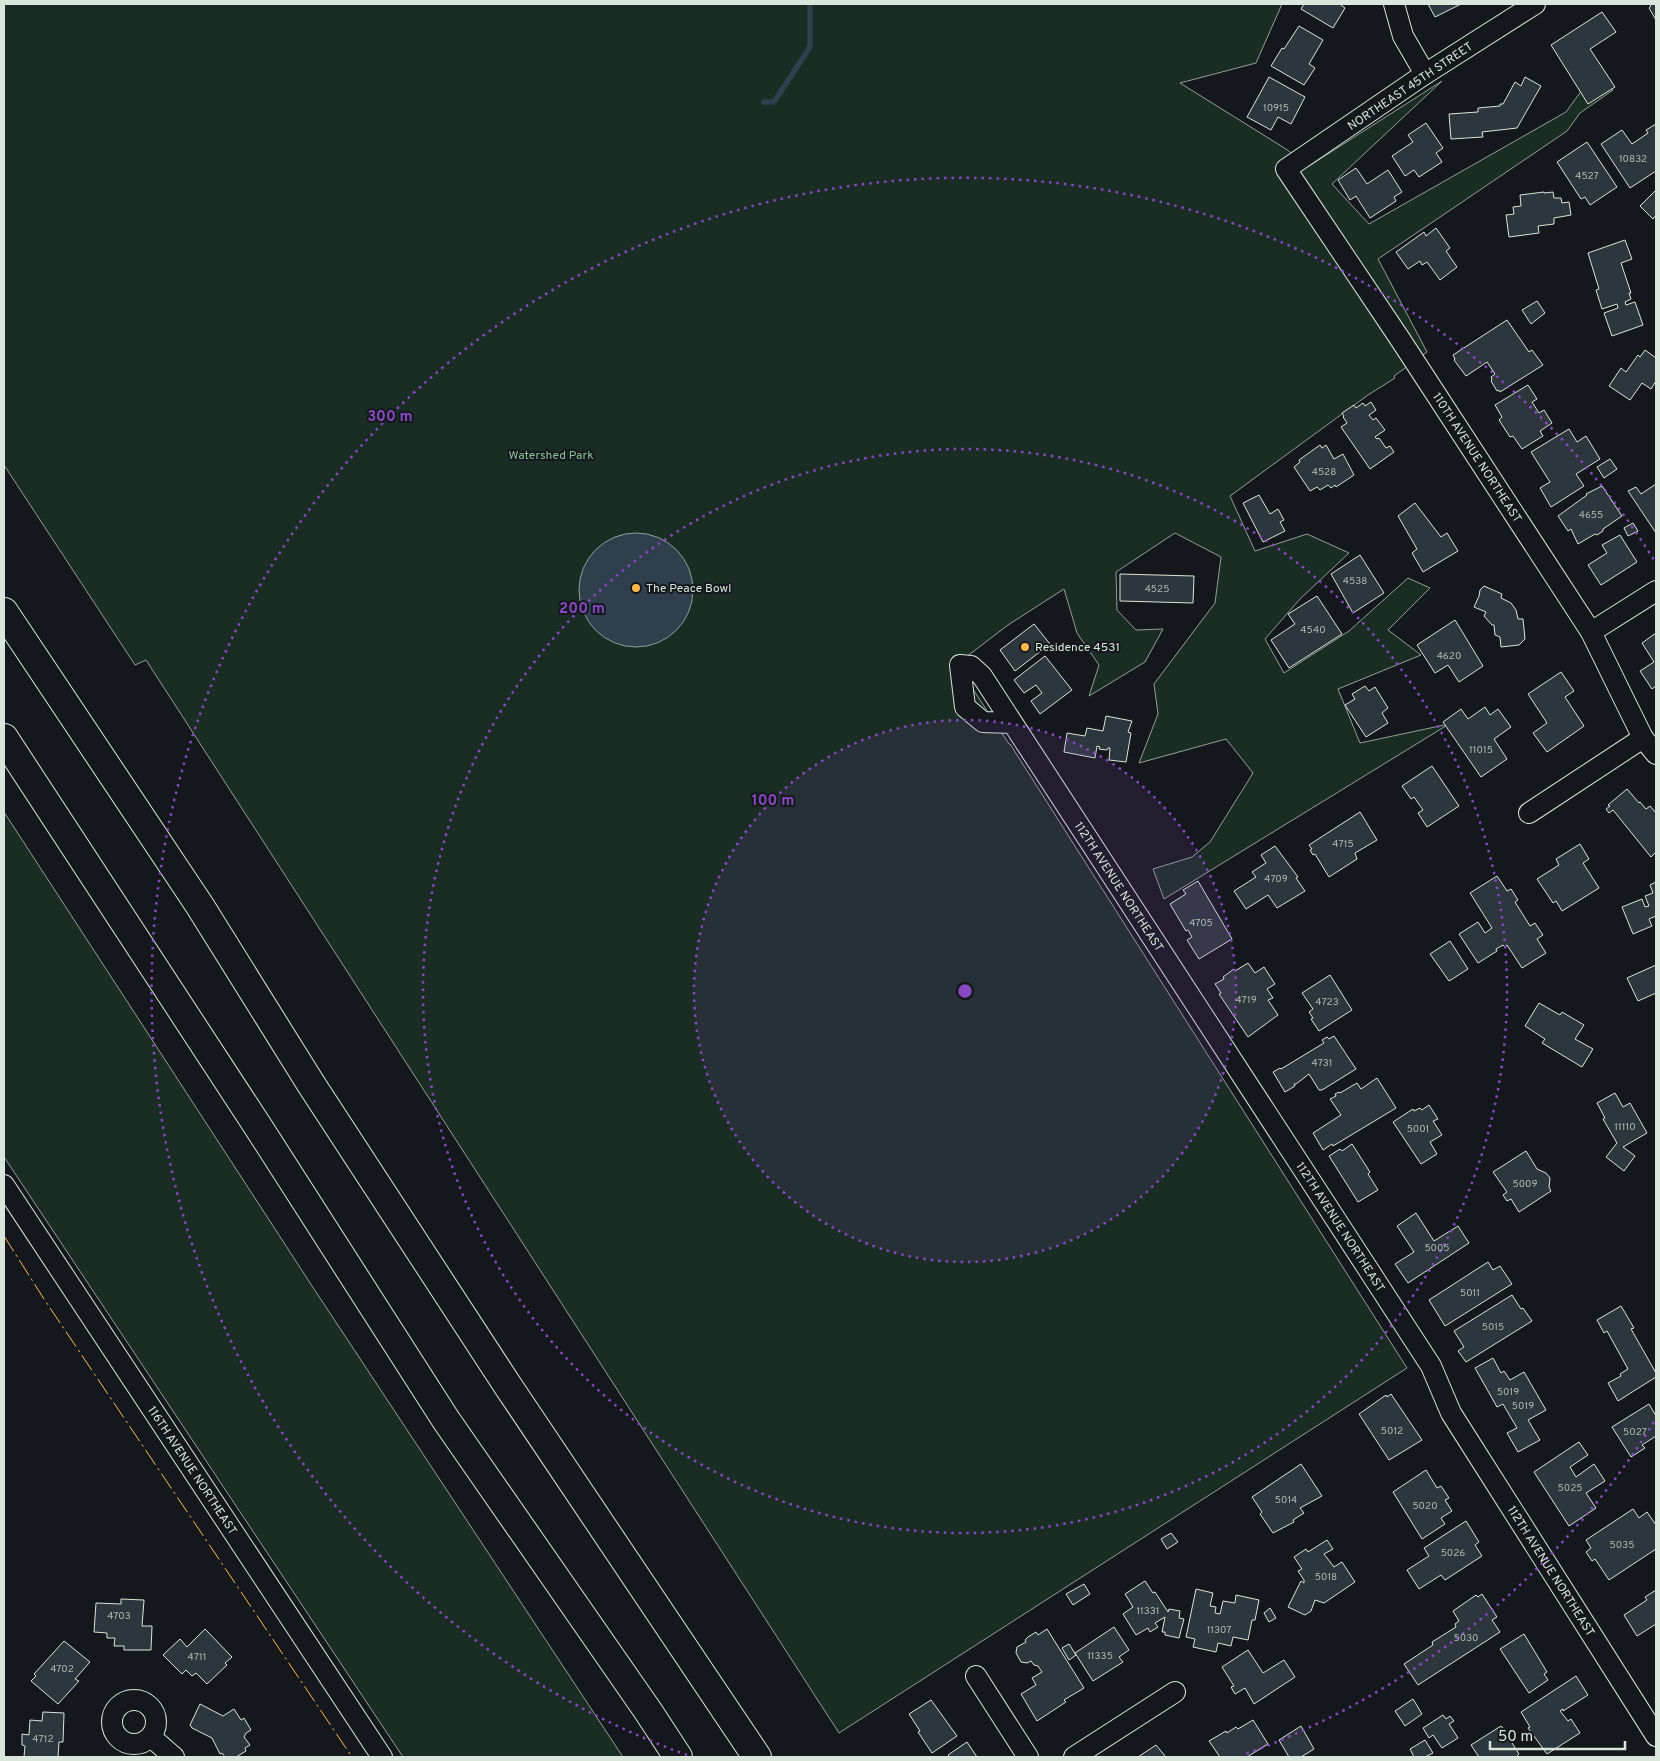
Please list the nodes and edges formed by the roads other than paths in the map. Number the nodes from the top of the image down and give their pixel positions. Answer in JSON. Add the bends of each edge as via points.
{"nodes":[{"id":1,"x":1394,"y":4,"type":"edge"},
{"id":2,"x":1535,"y":4,"type":"edge"},
{"id":3,"x":1425,"y":74,"type":"junction"},
{"id":4,"x":1286,"y":169,"type":"joint"},
{"id":5,"x":1656,"y":591,"type":"edge"},
{"id":6,"x":4,"y":612,"type":"edge"},
{"id":7,"x":1592,"y":632,"type":"junction"},
{"id":8,"x":1012,"y":723,"type":"dead end"},
{"id":9,"x":4,"y":738,"type":"edge"},
{"id":10,"x":1643,"y":738,"type":"junction"},
{"id":11,"x":1656,"y":754,"type":"edge"},
{"id":12,"x":1529,"y":813,"type":"dead end"},
{"id":13,"x":4,"y":1185,"type":"edge"},
{"id":14,"x":976,"y":1676,"type":"dead end"},
{"id":15,"x":1175,"y":1692,"type":"dead end"},
{"id":16,"x":1656,"y":1736,"type":"edge"},
{"id":17,"x":151,"y":1737,"type":"dead end"},
{"id":18,"x":174,"y":1757,"type":"edge"},
{"id":19,"x":382,"y":1757,"type":"edge"},
{"id":20,"x":678,"y":1757,"type":"edge"},
{"id":21,"x":757,"y":1757,"type":"edge"},
{"id":22,"x":1028,"y":1757,"type":"edge"},
{"id":23,"x":1074,"y":1757,"type":"edge"}],
"edges":[{"from":1,"to":3,"type":"street","via":[[1403,36]]},
{"from":2,"to":3,"type":"street","name":"NORTHEAST 45TH STREET"},
{"from":3,"to":4,"type":"street","name":"NORTHEAST 45TH STREET"},
{"from":4,"to":7,"type":"street","name":"110TH AVENUE NORTHEAST"},
{"from":5,"to":7,"type":"street"},
{"from":6,"to":21,"type":"highway","via":[[200,906],[311,1084],[508,1386]]},
{"from":7,"to":10,"type":"street","name":"110TH AVENUE NORTHEAST"},
{"from":8,"to":16,"type":"street","name":"112TH AVENUE NORTHEAST","via":[[1425,1358],[1451,1413]]},
{"from":9,"to":20,"type":"highway","via":[[446,1420]]},
{"from":10,"to":11,"type":"street","name":"110TH AVENUE NORTHEAST"},
{"from":10,"to":12,"type":"street"},
{"from":13,"to":19,"type":"street","name":"116TH AVENUE NORTHEAST"},
{"from":14,"to":22,"type":"street"},
{"from":15,"to":23,"type":"street"},
{"from":17,"to":18,"type":"street"}]}
